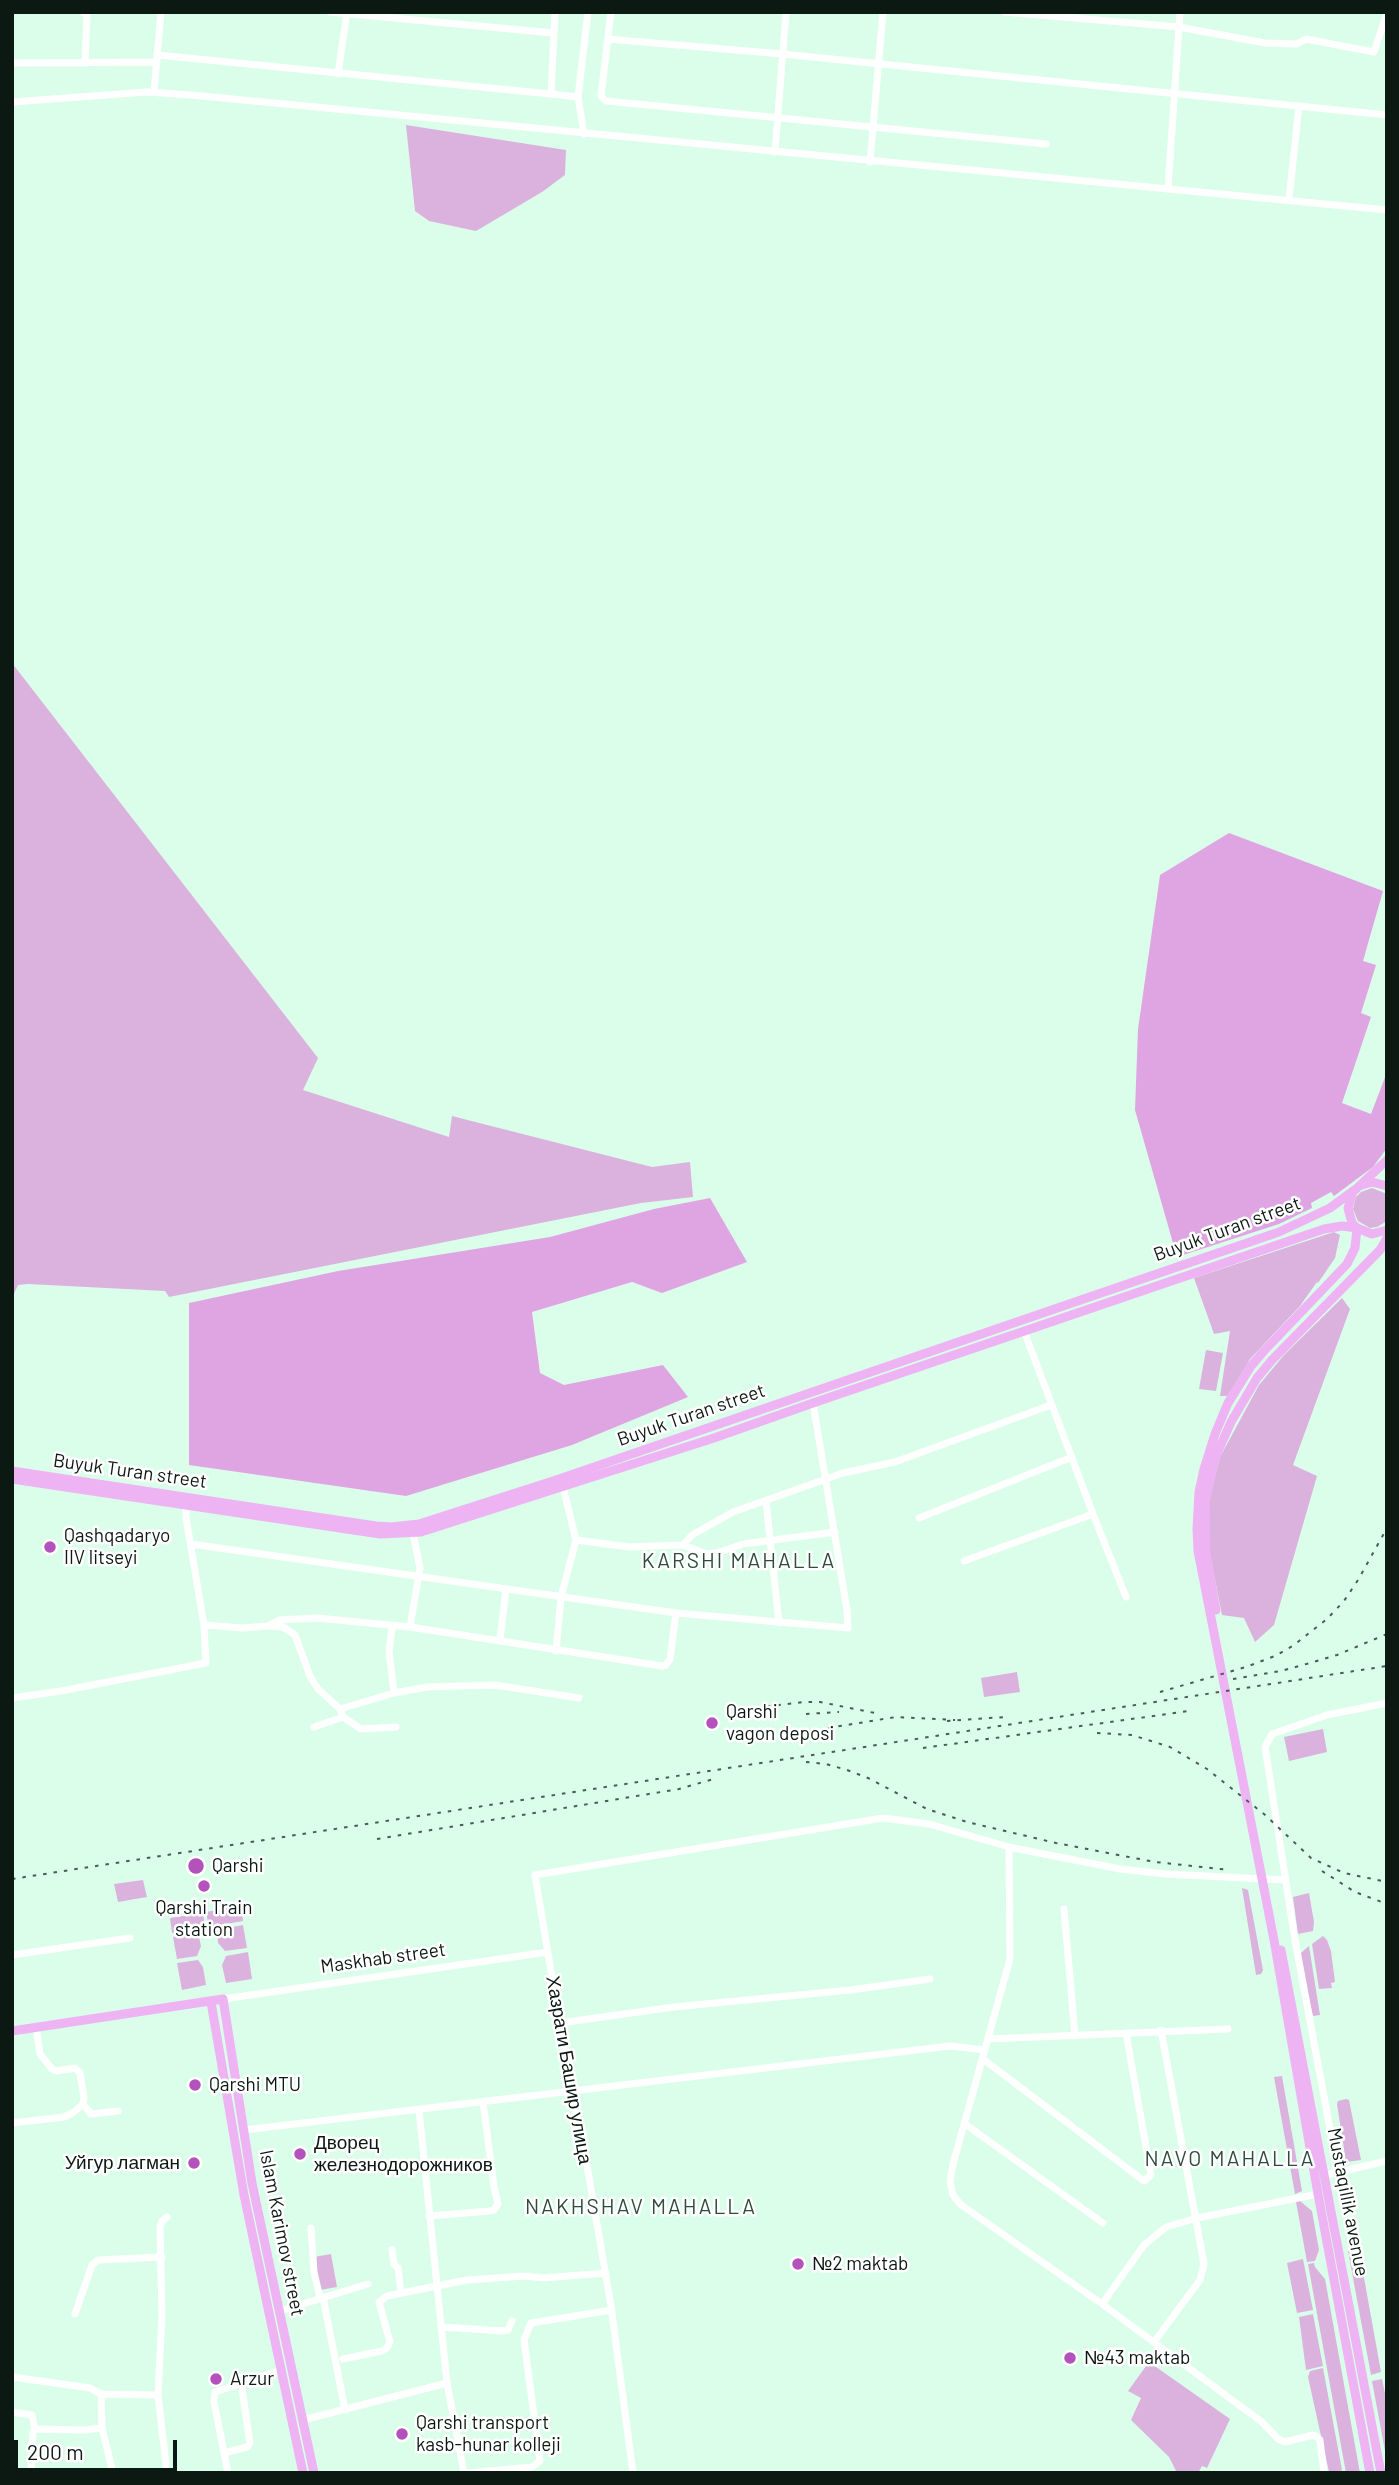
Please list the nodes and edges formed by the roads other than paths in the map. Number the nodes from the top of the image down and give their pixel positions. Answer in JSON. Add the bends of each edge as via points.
{"nodes":[{"id":1,"x":83,"y":12,"type":"edge"},
{"id":2,"x":161,"y":12,"type":"edge"},
{"id":3,"x":330,"y":12,"type":"edge"},
{"id":4,"x":555,"y":12,"type":"edge"},
{"id":5,"x":588,"y":12,"type":"edge"},
{"id":6,"x":611,"y":12,"type":"edge"},
{"id":7,"x":786,"y":12,"type":"edge"},
{"id":8,"x":883,"y":12,"type":"edge"},
{"id":9,"x":1005,"y":12,"type":"edge"},
{"id":10,"x":1180,"y":12,"type":"edge"},
{"id":11,"x":346,"y":13,"type":"edge"},
{"id":12,"x":1387,"y":13,"type":"edge"},
{"id":13,"x":1179,"y":27,"type":"junction"},
{"id":14,"x":553,"y":33,"type":"junction"},
{"id":15,"x":608,"y":39,"type":"junction"},
{"id":16,"x":782,"y":54,"type":"junction"},
{"id":17,"x":157,"y":59,"type":"junction"},
{"id":18,"x":12,"y":63,"type":"edge"},
{"id":19,"x":85,"y":63,"type":"junction"},
{"id":20,"x":879,"y":64,"type":"junction"},
{"id":21,"x":338,"y":74,"type":"junction"},
{"id":22,"x":154,"y":92,"type":"junction"},
{"id":23,"x":1174,"y":92,"type":"junction"},
{"id":24,"x":551,"y":94,"type":"junction"},
{"id":25,"x":579,"y":97,"type":"junction"},
{"id":26,"x":12,"y":102,"type":"edge"},
{"id":27,"x":1299,"y":106,"type":"junction"},
{"id":28,"x":1387,"y":115,"type":"edge"},
{"id":29,"x":778,"y":117,"type":"junction"},
{"id":30,"x":873,"y":127,"type":"junction"},
{"id":31,"x":584,"y":134,"type":"junction"},
{"id":32,"x":1046,"y":144,"type":"dead end"},
{"id":33,"x":775,"y":152,"type":"junction"},
{"id":34,"x":870,"y":162,"type":"junction"},
{"id":35,"x":1168,"y":189,"type":"junction"},
{"id":36,"x":1289,"y":199,"type":"junction"},
{"id":37,"x":1387,"y":209,"type":"edge"},
{"id":38,"x":1387,"y":1160,"type":"edge"},
{"id":39,"x":1387,"y":1186,"type":"edge"},
{"id":40,"x":1356,"y":1189,"type":"junction"},
{"id":41,"x":1357,"y":1228,"type":"junction"},
{"id":42,"x":1387,"y":1230,"type":"edge"},
{"id":43,"x":1387,"y":1238,"type":"edge"},
{"id":44,"x":1024,"y":1331,"type":"junction"},
{"id":45,"x":814,"y":1391,"type":"junction"},
{"id":46,"x":815,"y":1402,"type":"junction"},
{"id":47,"x":1051,"y":1405,"type":"junction"},
{"id":48,"x":1072,"y":1457,"type":"junction"},
{"id":49,"x":12,"y":1471,"type":"edge"},
{"id":50,"x":12,"y":1479,"type":"edge"},
{"id":51,"x":827,"y":1479,"type":"junction"},
{"id":52,"x":563,"y":1487,"type":"junction"},
{"id":53,"x":766,"y":1501,"type":"junction"},
{"id":54,"x":186,"y":1505,"type":"junction"},
{"id":55,"x":1093,"y":1514,"type":"junction"},
{"id":56,"x":919,"y":1518,"type":"dead end"},
{"id":57,"x":835,"y":1532,"type":"junction"},
{"id":58,"x":413,"y":1533,"type":"junction"},
{"id":59,"x":576,"y":1540,"type":"junction"},
{"id":60,"x":770,"y":1541,"type":"junction"},
{"id":61,"x":191,"y":1544,"type":"junction"},
{"id":62,"x":683,"y":1545,"type":"junction"},
{"id":63,"x":964,"y":1561,"type":"dead end"},
{"id":64,"x":418,"y":1576,"type":"junction"},
{"id":65,"x":506,"y":1589,"type":"junction"},
{"id":66,"x":561,"y":1597,"type":"junction"},
{"id":67,"x":1126,"y":1597,"type":"dead end"},
{"id":68,"x":676,"y":1613,"type":"junction"},
{"id":69,"x":1213,"y":1613,"type":"junction"},
{"id":70,"x":779,"y":1623,"type":"junction"},
{"id":71,"x":204,"y":1625,"type":"junction"},
{"id":72,"x":268,"y":1626,"type":"junction"},
{"id":73,"x":392,"y":1627,"type":"junction"},
{"id":74,"x":410,"y":1628,"type":"junction"},
{"id":75,"x":499,"y":1640,"type":"junction"},
{"id":76,"x":556,"y":1651,"type":"junction"},
{"id":77,"x":394,"y":1693,"type":"junction"},
{"id":78,"x":12,"y":1698,"type":"edge"},
{"id":79,"x":579,"y":1698,"type":"dead end"},
{"id":80,"x":1387,"y":1703,"type":"edge"},
{"id":81,"x":340,"y":1709,"type":"junction"},
{"id":82,"x":343,"y":1717,"type":"junction"},
{"id":83,"x":314,"y":1727,"type":"dead end"},
{"id":84,"x":396,"y":1727,"type":"dead end"},
{"id":85,"x":1009,"y":1847,"type":"junction"},
{"id":86,"x":1285,"y":1880,"type":"junction"},
{"id":87,"x":1064,"y":1909,"type":"dead end"},
{"id":88,"x":131,"y":1938,"type":"dead end"},
{"id":89,"x":548,"y":1952,"type":"junction"},
{"id":90,"x":12,"y":1955,"type":"edge"},
{"id":91,"x":930,"y":1979,"type":"dead end"},
{"id":92,"x":223,"y":1999,"type":"junction"},
{"id":93,"x":211,"y":2001,"type":"junction"},
{"id":94,"x":560,"y":2023,"type":"junction"},
{"id":95,"x":36,"y":2027,"type":"junction"},
{"id":96,"x":1228,"y":2029,"type":"dead end"},
{"id":97,"x":1161,"y":2030,"type":"junction"},
{"id":98,"x":12,"y":2031,"type":"edge"},
{"id":99,"x":1126,"y":2032,"type":"junction"},
{"id":100,"x":1074,"y":2036,"type":"junction"},
{"id":101,"x":988,"y":2039,"type":"junction"},
{"id":102,"x":985,"y":2050,"type":"junction"},
{"id":103,"x":983,"y":2059,"type":"junction"},
{"id":104,"x":571,"y":2091,"type":"junction"},
{"id":105,"x":1305,"y":2096,"type":"junction"},
{"id":106,"x":483,"y":2102,"type":"junction"},
{"id":107,"x":83,"y":2104,"type":"junction"},
{"id":108,"x":419,"y":2110,"type":"junction"},
{"id":109,"x":118,"y":2111,"type":"dead end"},
{"id":110,"x":12,"y":2123,"type":"edge"},
{"id":111,"x":965,"y":2124,"type":"junction"},
{"id":112,"x":244,"y":2130,"type":"junction"},
{"id":113,"x":1387,"y":2161,"type":"edge"},
{"id":114,"x":1338,"y":2172,"type":"junction"},
{"id":115,"x":1325,"y":2175,"type":"junction"},
{"id":116,"x":1318,"y":2194,"type":"junction"},
{"id":117,"x":429,"y":2216,"type":"junction"},
{"id":118,"x":167,"y":2217,"type":"dead end"},
{"id":119,"x":1197,"y":2218,"type":"junction"},
{"id":120,"x":1102,"y":2223,"type":"dead end"},
{"id":121,"x":311,"y":2228,"type":"dead end"},
{"id":122,"x":392,"y":2250,"type":"dead end"},
{"id":123,"x":162,"y":2257,"type":"junction"},
{"id":124,"x":606,"y":2273,"type":"junction"},
{"id":125,"x":368,"y":2284,"type":"dead end"},
{"id":126,"x":436,"y":2286,"type":"junction"},
{"id":127,"x":401,"y":2292,"type":"junction"},
{"id":128,"x":321,"y":2297,"type":"junction"},
{"id":129,"x":1102,"y":2304,"type":"junction"},
{"id":130,"x":612,"y":2310,"type":"junction"},
{"id":131,"x":279,"y":2311,"type":"junction"},
{"id":132,"x":75,"y":2314,"type":"dead end"},
{"id":133,"x":512,"y":2321,"type":"dead end"},
{"id":134,"x":441,"y":2327,"type":"junction"},
{"id":135,"x":1154,"y":2342,"type":"junction"},
{"id":136,"x":343,"y":2359,"type":"dead end"},
{"id":137,"x":281,"y":2373,"type":"junction"},
{"id":138,"x":293,"y":2374,"type":"junction"},
{"id":139,"x":12,"y":2376,"type":"edge"},
{"id":140,"x":241,"y":2382,"type":"junction"},
{"id":141,"x":447,"y":2383,"type":"junction"},
{"id":142,"x":101,"y":2394,"type":"junction"},
{"id":143,"x":158,"y":2395,"type":"junction"},
{"id":144,"x":345,"y":2410,"type":"junction"},
{"id":145,"x":12,"y":2412,"type":"edge"},
{"id":146,"x":303,"y":2420,"type":"junction"},
{"id":147,"x":102,"y":2428,"type":"junction"},
{"id":148,"x":35,"y":2430,"type":"junction"},
{"id":149,"x":224,"y":2453,"type":"junction"},
{"id":150,"x":166,"y":2465,"type":"dead end"},
{"id":151,"x":31,"y":2470,"type":"dead end"},
{"id":152,"x":497,"y":2470,"type":"junction"},
{"id":153,"x":113,"y":2473,"type":"edge"},
{"id":154,"x":228,"y":2473,"type":"edge"},
{"id":155,"x":303,"y":2473,"type":"edge"},
{"id":156,"x":314,"y":2473,"type":"edge"},
{"id":157,"x":467,"y":2473,"type":"edge"},
{"id":158,"x":506,"y":2473,"type":"edge"},
{"id":159,"x":633,"y":2473,"type":"edge"},
{"id":160,"x":1324,"y":2473,"type":"edge"},
{"id":161,"x":1370,"y":2473,"type":"edge"},
{"id":162,"x":1381,"y":2473,"type":"edge"}],
"edges":[{"from":1,"to":19,"type":"street","via":[[87,16]]},
{"from":2,"to":17,"type":"street"},
{"from":3,"to":11,"type":"street"},
{"from":4,"to":14,"type":"street"},
{"from":5,"to":25,"type":"street"},
{"from":6,"to":15,"type":"street"},
{"from":7,"to":16,"type":"street"},
{"from":8,"to":20,"type":"street"},
{"from":9,"to":13,"type":"street"},
{"from":10,"to":13,"type":"street"},
{"from":11,"to":14,"type":"street"},
{"from":11,"to":21,"type":"street"},
{"from":12,"to":13,"type":"street","via":[[1374,52],[1306,39],[1297,44],[1265,43]]},
{"from":13,"to":23,"type":"street"},
{"from":14,"to":24,"type":"street"},
{"from":15,"to":16,"type":"street"},
{"from":15,"to":29,"type":"street","via":[[601,96],[606,101]]},
{"from":16,"to":20,"type":"street"},
{"from":16,"to":29,"type":"street"},
{"from":17,"to":19,"type":"street"},
{"from":17,"to":21,"type":"street"},
{"from":17,"to":22,"type":"street"},
{"from":18,"to":19,"type":"street"},
{"from":20,"to":23,"type":"street"},
{"from":20,"to":30,"type":"street"},
{"from":21,"to":24,"type":"street"},
{"from":22,"to":26,"type":"street"},
{"from":22,"to":31,"type":"street"},
{"from":23,"to":27,"type":"street"},
{"from":23,"to":35,"type":"street"},
{"from":24,"to":25,"type":"street"},
{"from":25,"to":31,"type":"street"},
{"from":27,"to":28,"type":"street"},
{"from":27,"to":36,"type":"street"},
{"from":29,"to":30,"type":"street"},
{"from":29,"to":33,"type":"street"},
{"from":30,"to":32,"type":"street"},
{"from":30,"to":34,"type":"street"},
{"from":31,"to":33,"type":"street"},
{"from":33,"to":34,"type":"street"},
{"from":34,"to":35,"type":"street"},
{"from":35,"to":36,"type":"street"},
{"from":36,"to":37,"type":"street"},
{"from":38,"to":40,"type":"main road","name":"Buyuk Turan street"},
{"from":39,"to":40,"type":"main road","via":[[1372,1182]]},
{"from":40,"to":41,"type":"main road","via":[[1348,1209]]},
{"from":40,"to":45,"type":"main road","name":"Buyuk Turan street","via":[[1330,1208],[1279,1231]]},
{"from":41,"to":42,"type":"main road","name":"Buyuk Turan street","via":[[1372,1234]]},
{"from":41,"to":44,"type":"main road","name":"Buyuk Turan street","via":[[1324,1229]]},
{"from":41,"to":69,"type":"main road","via":[[1347,1264],[1251,1366],[1215,1434],[1199,1492],[1197,1529]]},
{"from":43,"to":69,"type":"main road","via":[[1272,1360],[1231,1422],[1205,1503]]},
{"from":44,"to":46,"type":"main road","name":"Buyuk Turan street"},
{"from":44,"to":47,"type":"street"},
{"from":45,"to":46,"type":"main road"},
{"from":45,"to":49,"type":"main road","name":"Buyuk Turan street","via":[[406,1526],[376,1526]]},
{"from":46,"to":51,"type":"street"},
{"from":46,"to":52,"type":"main road","name":"Buyuk Turan street"},
{"from":47,"to":48,"type":"street"},
{"from":47,"to":51,"type":"street","via":[[895,1462]]},
{"from":48,"to":55,"type":"street"},
{"from":48,"to":56,"type":"street"},
{"from":50,"to":54,"type":"main road","name":"Buyuk Turan street"},
{"from":51,"to":53,"type":"street"},
{"from":51,"to":57,"type":"street"},
{"from":52,"to":58,"type":"main road","name":"Buyuk Turan street"},
{"from":52,"to":59,"type":"street"},
{"from":53,"to":60,"type":"street"},
{"from":53,"to":62,"type":"street","via":[[733,1512]]},
{"from":54,"to":58,"type":"main road","name":"Buyuk Turan street","via":[[380,1534]]},
{"from":54,"to":61,"type":"street"},
{"from":55,"to":63,"type":"street"},
{"from":55,"to":67,"type":"street"},
{"from":57,"to":60,"type":"street"},
{"from":57,"to":70,"type":"street","via":[[848,1628]]},
{"from":58,"to":64,"type":"street"},
{"from":59,"to":62,"type":"street","via":[[629,1547]]},
{"from":59,"to":66,"type":"street"},
{"from":60,"to":62,"type":"street","via":[[707,1554]]},
{"from":60,"to":70,"type":"street"},
{"from":61,"to":64,"type":"street"},
{"from":61,"to":71,"type":"street"},
{"from":64,"to":65,"type":"street"},
{"from":64,"to":74,"type":"street"},
{"from":65,"to":66,"type":"street"},
{"from":65,"to":75,"type":"street"},
{"from":66,"to":68,"type":"street"},
{"from":66,"to":76,"type":"street"},
{"from":68,"to":70,"type":"street"},
{"from":68,"to":76,"type":"street","via":[[666,1665]]},
{"from":69,"to":105,"type":"main road","name":"Mustaqillik avenue"},
{"from":71,"to":72,"type":"street"},
{"from":71,"to":78,"type":"street","via":[[206,1662]]},
{"from":72,"to":73,"type":"street","via":[[279,1620],[317,1618]]},
{"from":72,"to":81,"type":"street","via":[[295,1634],[310,1676]]},
{"from":73,"to":74,"type":"street"},
{"from":73,"to":77,"type":"street","via":[[389,1652]]},
{"from":74,"to":75,"type":"street"},
{"from":75,"to":76,"type":"street"},
{"from":77,"to":79,"type":"street","via":[[495,1685]]},
{"from":77,"to":81,"type":"street"},
{"from":80,"to":86,"type":"street","via":[[1327,1714],[1272,1734],[1265,1748]]},
{"from":81,"to":82,"type":"street"},
{"from":82,"to":83,"type":"street"},
{"from":82,"to":84,"type":"street","via":[[361,1729]]},
{"from":85,"to":86,"type":"street","via":[[1120,1869]]},
{"from":85,"to":89,"type":"street","name":"Хазрати Башир улица","via":[[941,1827],[883,1818],[535,1875]]},
{"from":85,"to":101,"type":"street","via":[[1010,1959]]},
{"from":86,"to":114,"type":"street"},
{"from":87,"to":100,"type":"street"},
{"from":88,"to":90,"type":"street"},
{"from":89,"to":92,"type":"street","name":"Maskhab street"},
{"from":89,"to":94,"type":"street","name":"Хазрати Башир улица"},
{"from":91,"to":94,"type":"street"},
{"from":92,"to":93,"type":"main road"},
{"from":92,"to":112,"type":"main road","name":"Islam Karimov street"},
{"from":93,"to":95,"type":"main road"},
{"from":93,"to":137,"type":"main road","name":"Islam Karimov street"},
{"from":94,"to":104,"type":"street","name":"Хазрати Башир улица"},
{"from":95,"to":98,"type":"main road"},
{"from":95,"to":107,"type":"street","via":[[40,2054],[52,2069],[75,2068],[80,2073]]},
{"from":96,"to":97,"type":"street"},
{"from":97,"to":99,"type":"street"},
{"from":97,"to":119,"type":"street"},
{"from":99,"to":100,"type":"street"},
{"from":99,"to":103,"type":"street","via":[[1151,2175],[1144,2181]]},
{"from":100,"to":101,"type":"street"},
{"from":101,"to":102,"type":"street"},
{"from":102,"to":103,"type":"street"},
{"from":102,"to":104,"type":"street","via":[[950,2046]]},
{"from":103,"to":111,"type":"street"},
{"from":104,"to":106,"type":"street"},
{"from":104,"to":124,"type":"street","name":"Хазрати Башир улица"},
{"from":105,"to":115,"type":"main road","name":"Mustaqillik avenue"},
{"from":105,"to":116,"type":"main road","name":"Mustaqillik avenue"},
{"from":106,"to":108,"type":"street"},
{"from":106,"to":117,"type":"street","via":[[498,2204],[489,2211]]},
{"from":107,"to":109,"type":"street","via":[[91,2114]]},
{"from":107,"to":110,"type":"street","via":[[64,2117]]},
{"from":108,"to":112,"type":"street"},
{"from":108,"to":117,"type":"street"},
{"from":111,"to":120,"type":"street"},
{"from":111,"to":129,"type":"street","via":[[950,2182],[953,2195]]},
{"from":112,"to":131,"type":"main road","name":"Islam Karimov street"},
{"from":113,"to":114,"type":"street"},
{"from":114,"to":115,"type":"street"},
{"from":115,"to":162,"type":"main road","name":"Mustaqillik avenue"},
{"from":116,"to":119,"type":"street"},
{"from":116,"to":161,"type":"main road","name":"Mustaqillik avenue"},
{"from":117,"to":126,"type":"street"},
{"from":118,"to":123,"type":"street","via":[[160,2227]]},
{"from":119,"to":129,"type":"street","via":[[1153,2236]]},
{"from":119,"to":135,"type":"street","via":[[1204,2264],[1200,2280]]},
{"from":121,"to":128,"type":"street"},
{"from":122,"to":127,"type":"street"},
{"from":123,"to":132,"type":"street","via":[[98,2260],[92,2264]]},
{"from":123,"to":143,"type":"street"},
{"from":124,"to":126,"type":"street","via":[[467,2280]]},
{"from":124,"to":130,"type":"street","name":"Хазрати Башир улица"},
{"from":125,"to":128,"type":"street"},
{"from":126,"to":127,"type":"street"},
{"from":126,"to":134,"type":"street"},
{"from":127,"to":136,"type":"street","via":[[379,2302],[390,2342],[387,2348]]},
{"from":128,"to":131,"type":"street"},
{"from":128,"to":144,"type":"street"},
{"from":129,"to":135,"type":"street"},
{"from":130,"to":152,"type":"street","via":[[531,2323],[524,2340],[540,2461],[532,2467]]},
{"from":130,"to":159,"type":"street","name":"Хазрати Башир улица"},
{"from":131,"to":138,"type":"main road","name":"Islam Karimov street"},
{"from":133,"to":134,"type":"street","via":[[504,2331]]},
{"from":134,"to":141,"type":"street"},
{"from":135,"to":160,"type":"street","via":[[1262,2422],[1278,2439],[1317,2437]]},
{"from":137,"to":138,"type":"main road"},
{"from":137,"to":140,"type":"street"},
{"from":137,"to":155,"type":"main road","name":"Islam Karimov street"},
{"from":138,"to":146,"type":"main road","name":"Islam Karimov street"},
{"from":139,"to":142,"type":"street","via":[[90,2388]]},
{"from":140,"to":149,"type":"street","via":[[215,2392]]},
{"from":140,"to":149,"type":"street","via":[[250,2443]]},
{"from":141,"to":144,"type":"street"},
{"from":141,"to":157,"type":"street"},
{"from":142,"to":143,"type":"street"},
{"from":142,"to":147,"type":"street"},
{"from":143,"to":150,"type":"street"},
{"from":144,"to":146,"type":"street"},
{"from":145,"to":148,"type":"street","via":[[32,2415]]},
{"from":146,"to":156,"type":"main road","name":"Islam Karimov street"},
{"from":147,"to":148,"type":"street"},
{"from":147,"to":153,"type":"street"},
{"from":148,"to":151,"type":"street"},
{"from":149,"to":154,"type":"street"},
{"from":152,"to":157,"type":"street"},
{"from":152,"to":158,"type":"street"}]}
